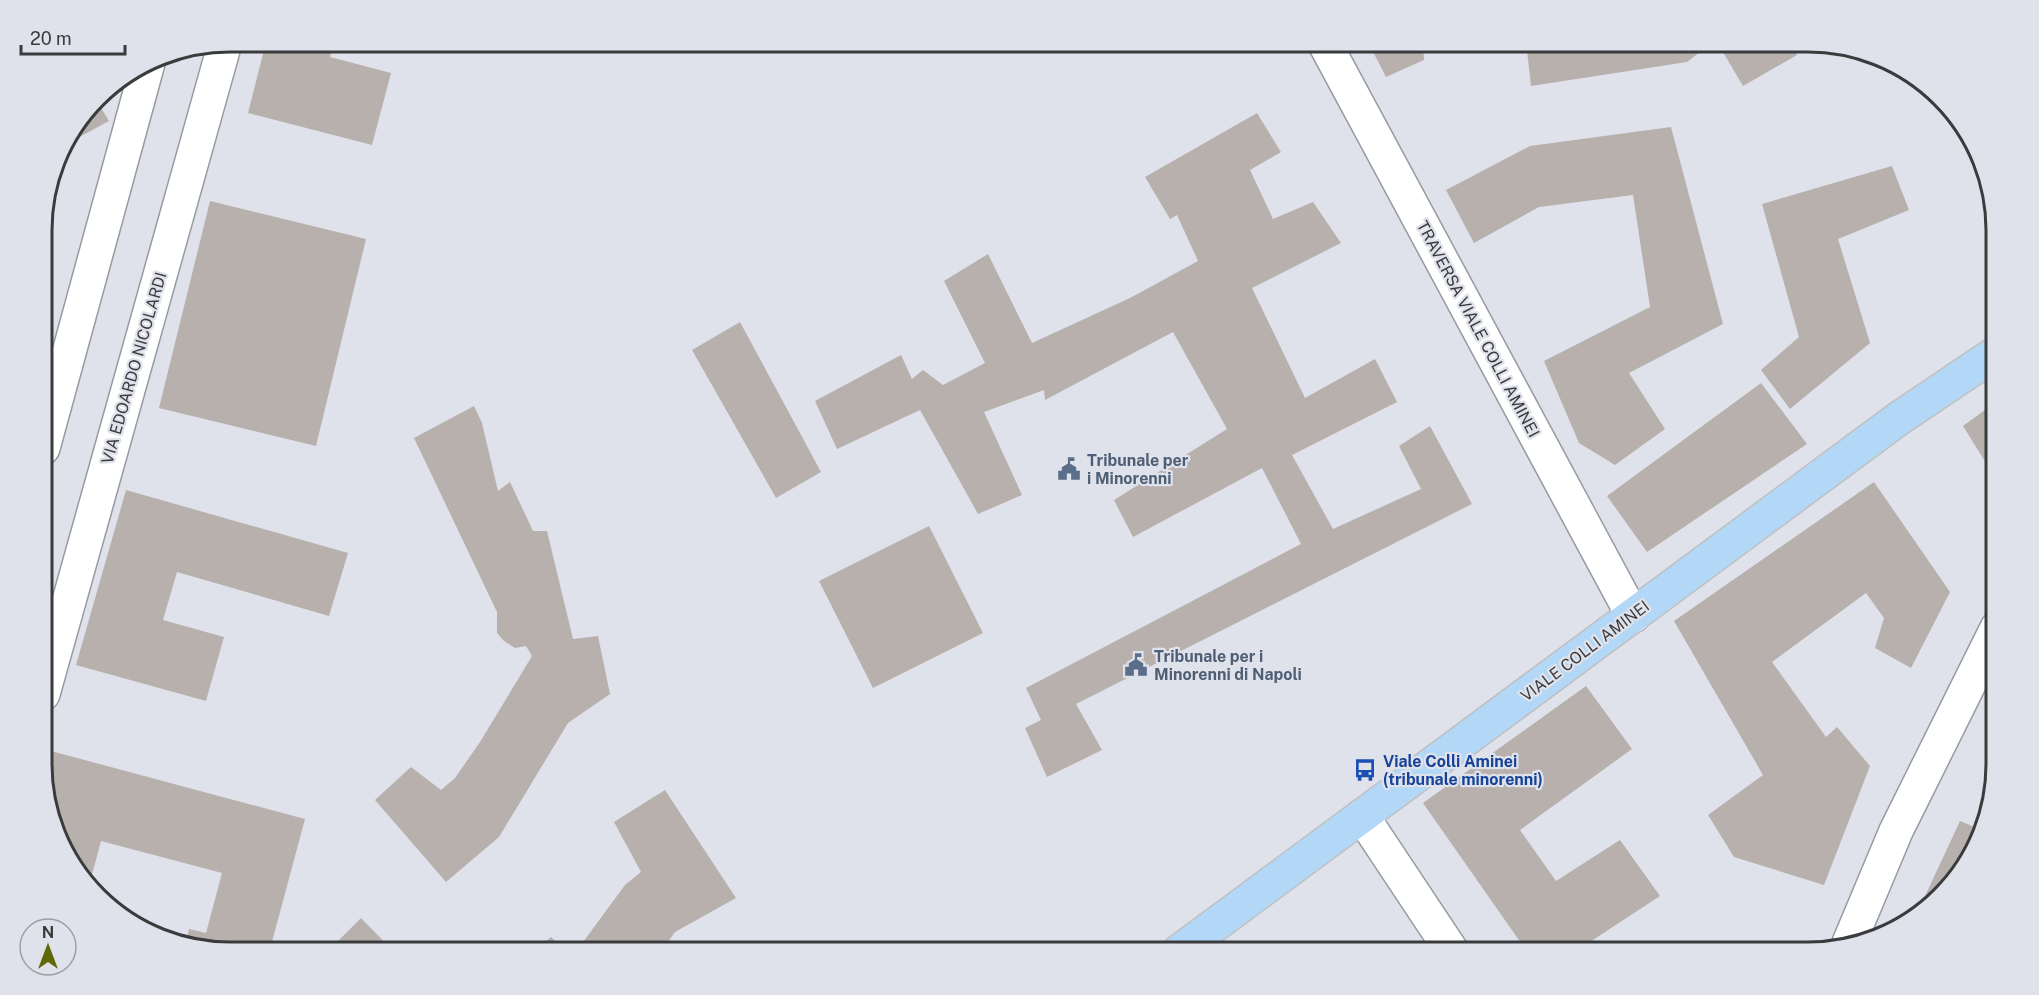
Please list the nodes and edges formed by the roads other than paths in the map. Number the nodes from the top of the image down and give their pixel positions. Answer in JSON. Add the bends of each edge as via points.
{"nodes":[{"id":1,"x":1330,"y":52,"type":"edge"},
{"id":2,"x":222,"y":53,"type":"edge"},
{"id":3,"x":145,"y":74,"type":"edge"},
{"id":4,"x":1986,"y":360,"type":"edge"},
{"id":5,"x":53,"y":413,"type":"edge"},
{"id":6,"x":1633,"y":616,"type":"junction"},
{"id":7,"x":1986,"y":650,"type":"edge"},
{"id":8,"x":52,"y":665,"type":"edge"},
{"id":9,"x":1362,"y":816,"type":"junction"},
{"id":10,"x":1852,"y":937,"type":"edge"},
{"id":11,"x":1192,"y":942,"type":"edge"},
{"id":12,"x":1446,"y":942,"type":"edge"}],
"edges":[{"from":1,"to":6,"type":"street","name":"TRAVERSA VIALE COLLI AMINEI"},
{"from":2,"to":8,"type":"street","name":"VIA EDOARDO NICOLARDI"},
{"from":3,"to":5,"type":"street"},
{"from":4,"to":6,"type":"main road","name":"VIALE COLLI AMINEI","via":[[1898,419]]},
{"from":6,"to":9,"type":"main road","name":"VIALE COLLI AMINEI"},
{"from":7,"to":10,"type":"street","via":[[1896,831]]},
{"from":9,"to":11,"type":"main road","name":"VIALE COLLI AMINEI"},
{"from":9,"to":12,"type":"street"}]}
